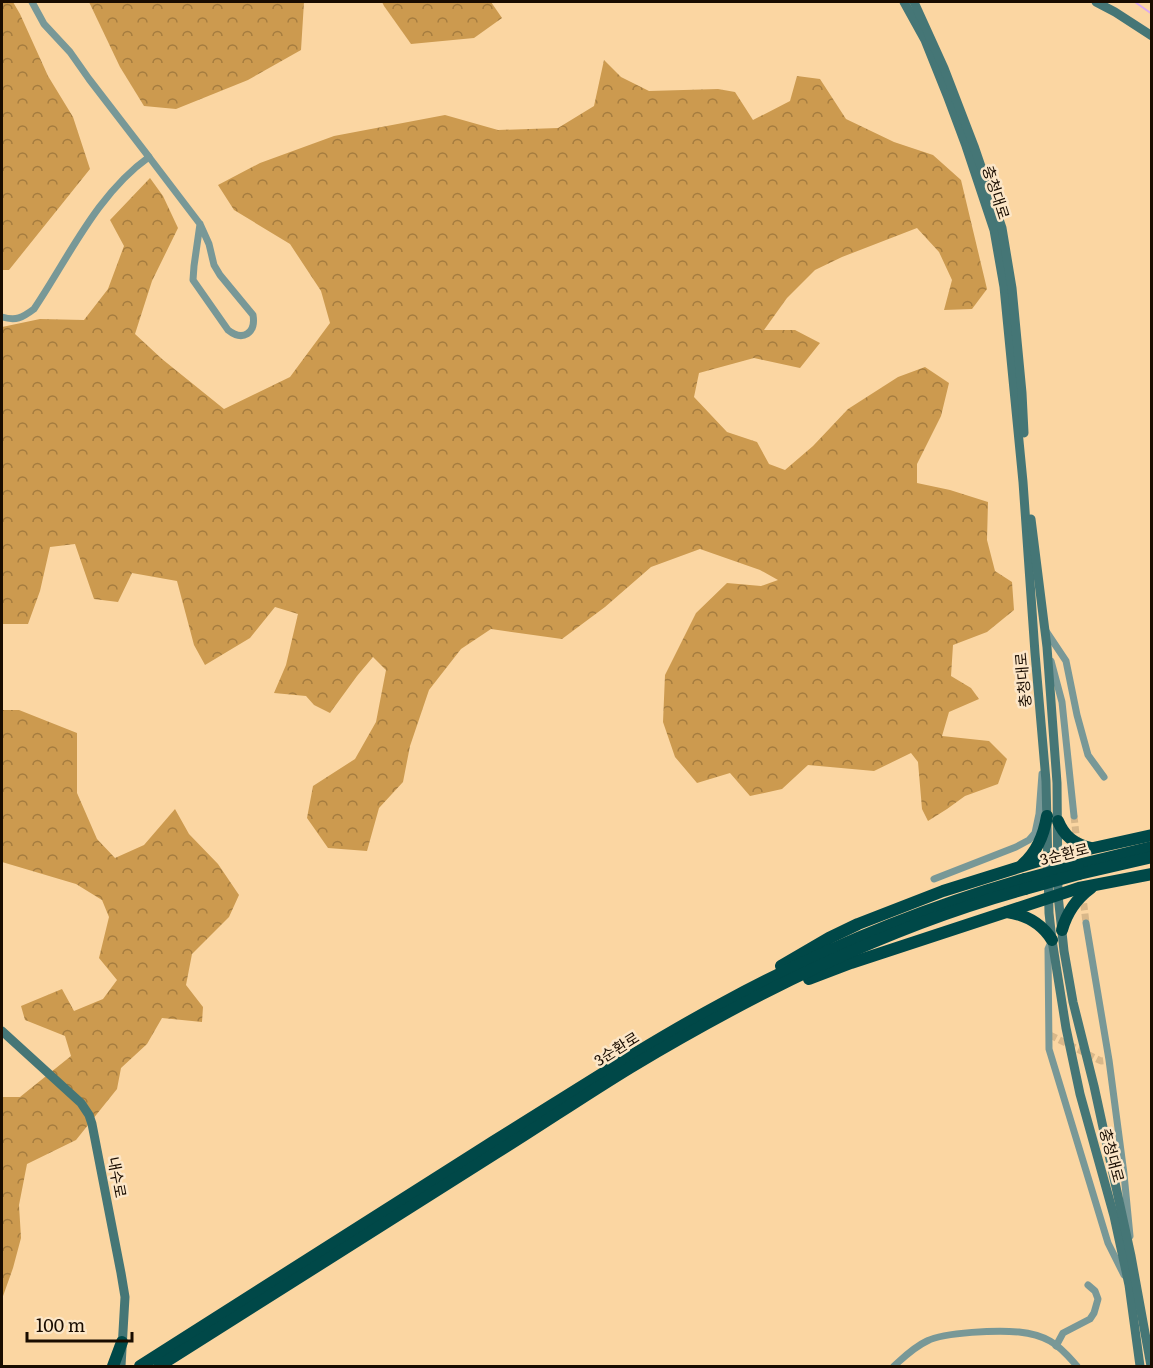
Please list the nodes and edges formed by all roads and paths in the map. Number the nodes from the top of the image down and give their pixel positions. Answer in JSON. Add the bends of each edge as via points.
{"nodes":[{"id":1,"x":32,"y":2,"type":"edge"},
{"id":2,"x":904,"y":2,"type":"edge"},
{"id":3,"x":914,"y":2,"type":"edge"},
{"id":4,"x":1095,"y":2,"type":"edge"},
{"id":5,"x":1152,"y":36,"type":"edge"},
{"id":6,"x":149,"y":157,"type":"junction"},
{"id":7,"x":200,"y":224,"type":"junction"},
{"id":8,"x":2,"y":317,"type":"edge"},
{"id":9,"x":1046,"y":631,"type":"junction"},
{"id":10,"x":1047,"y":647,"type":"junction"},
{"id":11,"x":1042,"y":736,"type":"junction"},
{"id":12,"x":1104,"y":777,"type":"dead end"},
{"id":13,"x":1074,"y":816,"type":"tunnel mouth"},
{"id":14,"x":1052,"y":818,"type":"junction"},
{"id":15,"x":1152,"y":835,"type":"edge"},
{"id":16,"x":1152,"y":847,"type":"edge"},
{"id":17,"x":1092,"y":848,"type":"junction"},
{"id":18,"x":1073,"y":852,"type":"junction"},
{"id":19,"x":1053,"y":857,"type":"junction"},
{"id":20,"x":1152,"y":857,"type":"edge"},
{"id":21,"x":1034,"y":862,"type":"junction"},
{"id":22,"x":1018,"y":868,"type":"junction"},
{"id":23,"x":1078,"y":869,"type":"junction"},
{"id":24,"x":1152,"y":874,"type":"edge"},
{"id":25,"x":934,"y":879,"type":"dead end"},
{"id":26,"x":1025,"y":884,"type":"junction"},
{"id":27,"x":1095,"y":885,"type":"junction"},
{"id":28,"x":1079,"y":888,"type":"junction"},
{"id":29,"x":1048,"y":898,"type":"junction"},
{"id":30,"x":1006,"y":912,"type":"junction"},
{"id":31,"x":1086,"y":923,"type":"tunnel mouth"},
{"id":32,"x":1062,"y":930,"type":"junction"},
{"id":33,"x":1052,"y":940,"type":"junction"},
{"id":34,"x":719,"y":1017,"type":"junction"},
{"id":35,"x":685,"y":1024,"type":"junction"},
{"id":36,"x":2,"y":1031,"type":"edge"},
{"id":37,"x":1131,"y":1256,"type":"junction"},
{"id":38,"x":1088,"y":1285,"type":"dead end"},
{"id":39,"x":1129,"y":1286,"type":"junction"},
{"id":40,"x":122,"y":1342,"type":"junction"},
{"id":41,"x":1056,"y":1346,"type":"junction"},
{"id":42,"x":113,"y":1366,"type":"edge"},
{"id":43,"x":121,"y":1366,"type":"edge"},
{"id":44,"x":140,"y":1366,"type":"edge"},
{"id":45,"x":159,"y":1366,"type":"edge"},
{"id":46,"x":894,"y":1366,"type":"edge"},
{"id":47,"x":1077,"y":1366,"type":"edge"},
{"id":48,"x":1140,"y":1366,"type":"edge"},
{"id":49,"x":1151,"y":1366,"type":"edge"}],
"edges":[{"from":1,"to":6,"type":"street","via":[[44,24],[70,52]]},
{"from":2,"to":11,"type":"main road","name":"충청대로","via":[[925,40],[947,95],[994,230],[1015,393]]},
{"from":3,"to":9,"type":"main road","name":"충청대로","via":[[944,68],[1002,228],[1023,393],[1026,481]]},
{"from":4,"to":5,"type":"main road"},
{"from":6,"to":7,"type":"street"},
{"from":6,"to":8,"type":"street","via":[[106,198],[34,309],[15,320]]},
{"from":7,"to":7,"type":"street","via":[[214,265],[253,315],[251,331],[244,336],[235,336],[228,330],[193,280]]},
{"from":9,"to":10,"type":"main road","name":"충청대로"},
{"from":9,"to":12,"type":"street","via":[[1066,662],[1088,755]]},
{"from":10,"to":13,"type":"street","via":[[1062,702]]},
{"from":10,"to":14,"type":"main road","name":"충청대로","via":[[1057,783]]},
{"from":11,"to":14,"type":"main road","name":"충청대로"},
{"from":11,"to":25,"type":"street","via":[[1041,798],[1035,833],[1016,847]]},
{"from":14,"to":17,"type":"highway","via":[[1067,837]]},
{"from":14,"to":19,"type":"main road","name":"충청대로"},
{"from":14,"to":22,"type":"highway","via":[[1039,843]]},
{"from":15,"to":17,"type":"highway"},
{"from":16,"to":23,"type":"highway","name":"3순환로"},
{"from":17,"to":18,"type":"highway"},
{"from":18,"to":19,"type":"highway"},
{"from":18,"to":28,"type":"highway"},
{"from":19,"to":21,"type":"highway"},
{"from":19,"to":29,"type":"main road","name":"충청대로"},
{"from":20,"to":23,"type":"highway","name":"3순환로"},
{"from":21,"to":22,"type":"highway"},
{"from":21,"to":29,"type":"highway"},
{"from":22,"to":35,"type":"highway","via":[[943,891],[858,924]]},
{"from":23,"to":26,"type":"highway","name":"3순환로","bridge":true},
{"from":24,"to":27,"type":"highway"},
{"from":26,"to":34,"type":"highway","name":"3순환로","via":[[869,944]]},
{"from":26,"to":35,"type":"highway","name":"3순환로","via":[[987,890],[853,941]]},
{"from":27,"to":28,"type":"highway"},
{"from":27,"to":32,"type":"highway","via":[[1075,902]]},
{"from":28,"to":29,"type":"highway"},
{"from":29,"to":30,"type":"highway"},
{"from":29,"to":32,"type":"main road","name":"충청대로"},
{"from":29,"to":33,"type":"main road","name":"충청대로"},
{"from":30,"to":33,"type":"highway","via":[[1034,921]]},
{"from":30,"to":34,"type":"highway","via":[[829,971]]},
{"from":31,"to":37,"type":"street","via":[[1110,1071]]},
{"from":32,"to":37,"type":"main road","name":"충청대로","via":[[1073,1002]]},
{"from":33,"to":39,"type":"main road","name":"충청대로","via":[[1080,1094]]},
{"from":33,"to":39,"type":"street","via":[[1048,949],[1049,1049],[1108,1243]]},
{"from":34,"to":45,"type":"highway","name":"3순환로","via":[[648,1057]]},
{"from":35,"to":44,"type":"highway","name":"3순환로"},
{"from":36,"to":40,"type":"main road","name":"내수로","via":[[89,1115],[122,1273]]},
{"from":37,"to":49,"type":"main road","name":"충청대로"},
{"from":38,"to":41,"type":"street","via":[[1098,1299],[1094,1313],[1063,1333]]},
{"from":39,"to":48,"type":"main road","name":"충청대로"},
{"from":40,"to":42,"type":"highway"},
{"from":40,"to":43,"type":"main road","name":"내수로"},
{"from":41,"to":46,"type":"street","via":[[1018,1332],[946,1335],[927,1341]]},
{"from":41,"to":47,"type":"street"}]}
